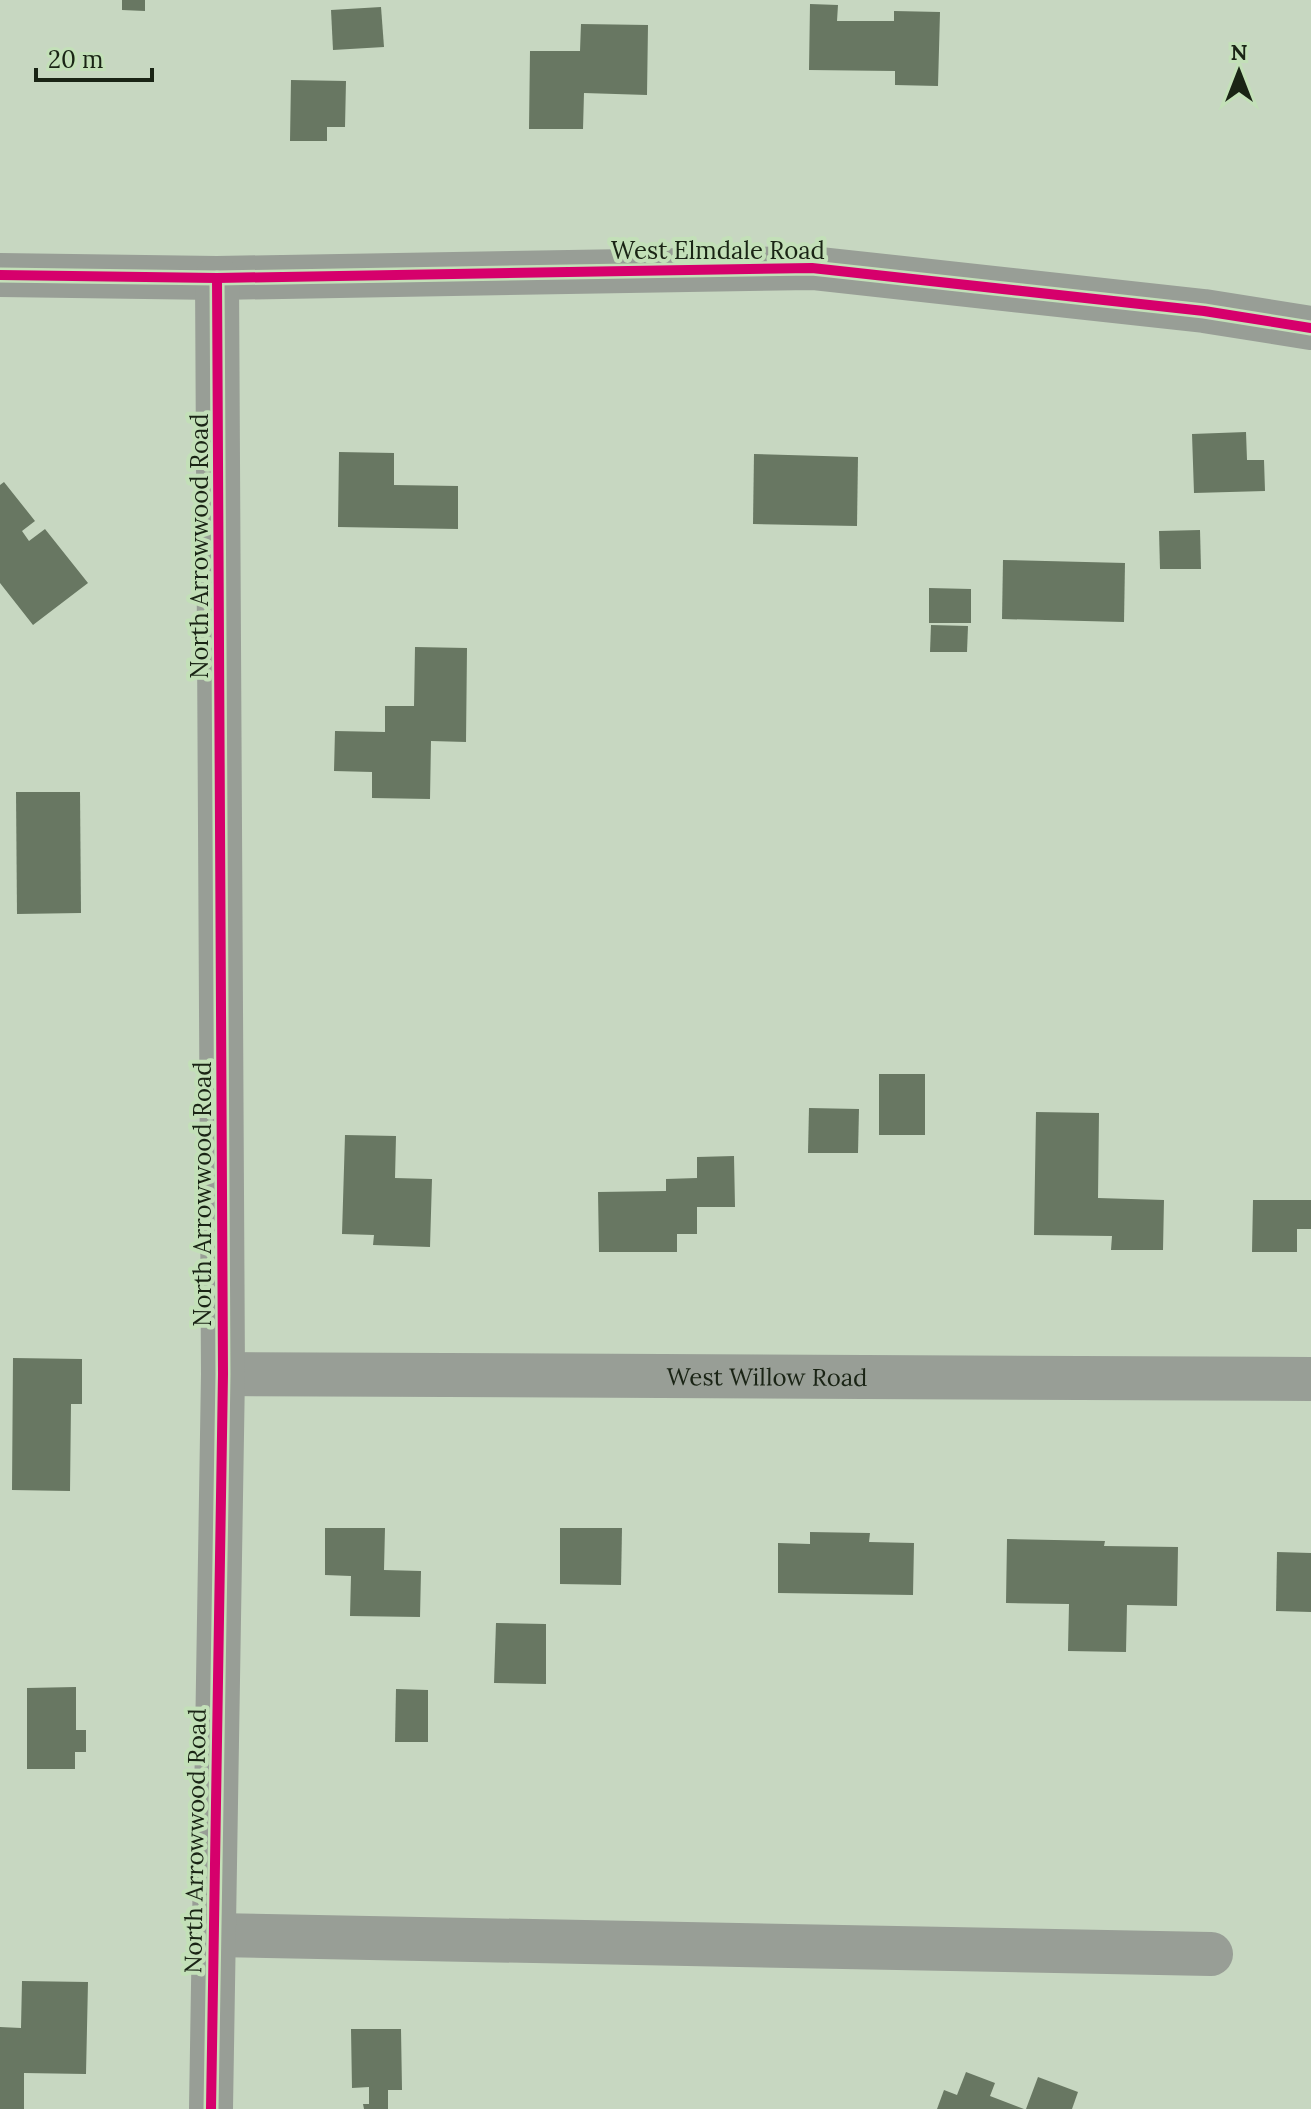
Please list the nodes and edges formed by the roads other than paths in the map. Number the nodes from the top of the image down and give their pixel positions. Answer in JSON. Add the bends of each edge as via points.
{"nodes":[{"id":1,"x":0,"y":275,"type":"edge"},
{"id":2,"x":217,"y":278,"type":"junction"},
{"id":3,"x":1311,"y":328,"type":"edge"},
{"id":4,"x":223,"y":1374,"type":"junction"},
{"id":5,"x":1311,"y":1379,"type":"edge"},
{"id":6,"x":214,"y":1935,"type":"junction"},
{"id":7,"x":1211,"y":1954,"type":"dead end"},
{"id":8,"x":211,"y":2109,"type":"edge"}],
"edges":[{"from":1,"to":2,"type":"street","name":"West Elmdale Road"},
{"from":2,"to":3,"type":"street","name":"West Elmdale Road","via":[[812,268],[1204,311]]},
{"from":2,"to":4,"type":"street","name":"North Arrowwood Road"},
{"from":4,"to":5,"type":"street","name":"West Willow Road"},
{"from":4,"to":6,"type":"street","name":"North Arrowwood Road"},
{"from":6,"to":7,"type":"street"},
{"from":6,"to":8,"type":"street","name":"North Arrowwood Road"}]}
